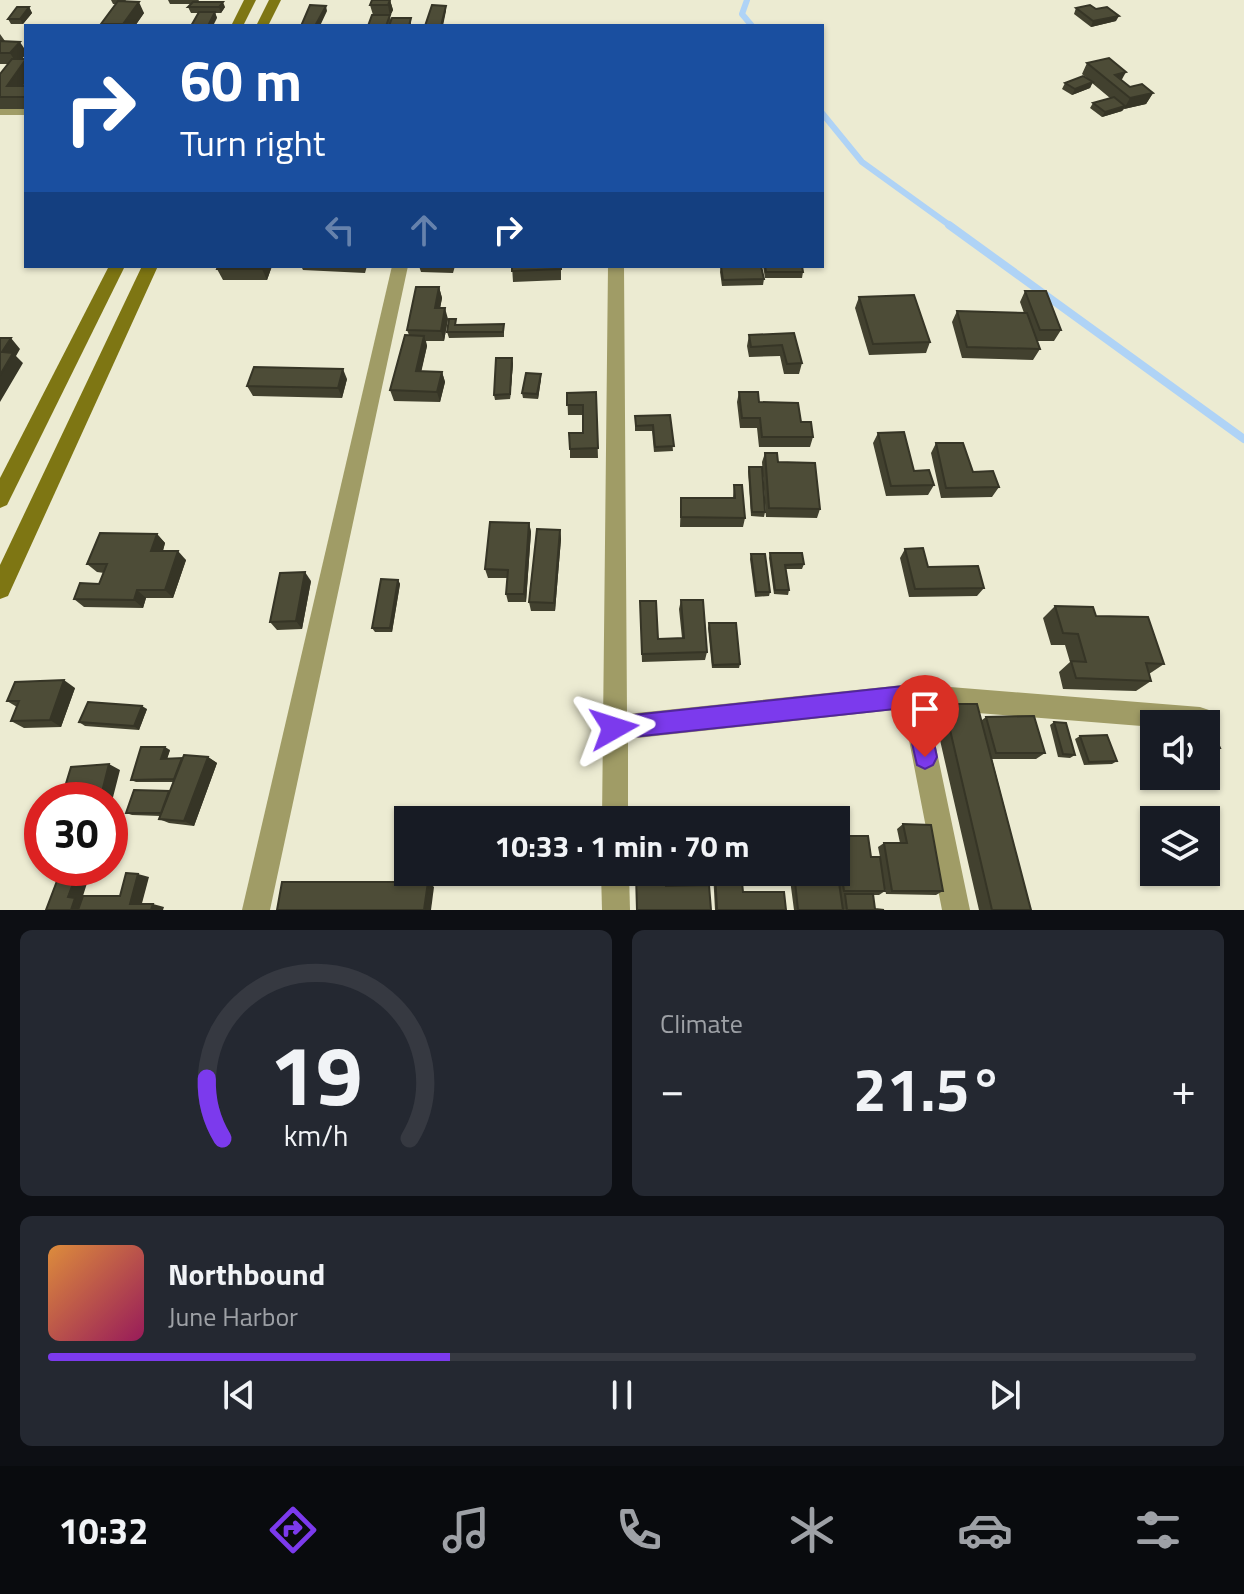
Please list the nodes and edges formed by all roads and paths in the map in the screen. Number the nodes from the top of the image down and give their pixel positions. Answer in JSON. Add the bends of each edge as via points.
{"nodes":[{"id":1,"x":250,"y":0,"type":"edge"},
{"id":2,"x":275,"y":0,"type":"edge"},
{"id":3,"x":238,"y":24,"type":"edge"},
{"id":4,"x":263,"y":24,"type":"edge"},
{"id":5,"x":0,"y":111,"type":"edge"},
{"id":6,"x":24,"y":111,"type":"edge"},
{"id":7,"x":116,"y":268,"type":"edge"},
{"id":8,"x":149,"y":268,"type":"edge"},
{"id":9,"x":400,"y":268,"type":"edge"},
{"id":10,"x":616,"y":268,"type":"edge"},
{"id":11,"x":0,"y":499,"type":"edge"},
{"id":12,"x":0,"y":589,"type":"edge"},
{"id":13,"x":913,"y":696,"type":"junction"},
{"id":14,"x":1140,"y":714,"type":"edge"},
{"id":15,"x":614,"y":728,"type":"junction"},
{"id":16,"x":615,"y":806,"type":"edge"},
{"id":17,"x":615,"y":886,"type":"edge"},
{"id":18,"x":256,"y":910,"type":"edge"},
{"id":19,"x":616,"y":910,"type":"edge"},
{"id":20,"x":956,"y":910,"type":"edge"}],
"edges":[{"from":1,"to":3,"type":"main road"},
{"from":2,"to":4,"type":"main road"},
{"from":5,"to":6,"type":"street"},
{"from":7,"to":11,"type":"main road"},
{"from":8,"to":12,"type":"main road"},
{"from":9,"to":18,"type":"street"},
{"from":10,"to":15,"type":"street"},
{"from":13,"to":14,"type":"street"},
{"from":13,"to":15,"type":"street"},
{"from":13,"to":20,"type":"street"},
{"from":15,"to":16,"type":"street"},
{"from":17,"to":19,"type":"street"}]}
